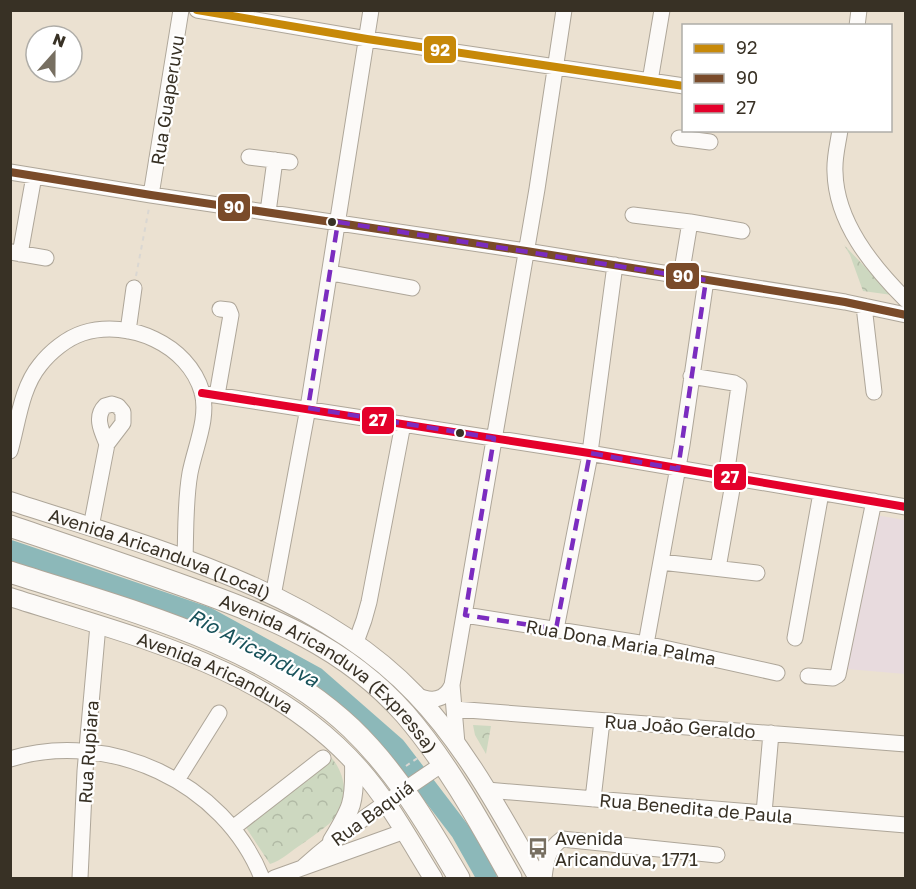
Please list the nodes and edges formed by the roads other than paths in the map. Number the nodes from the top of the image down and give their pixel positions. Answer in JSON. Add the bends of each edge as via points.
{"nodes":[{"id":1,"x":181,"y":10,"type":"edge"},
{"id":2,"x":197,"y":10,"type":"edge"},
{"id":3,"x":371,"y":10,"type":"edge"},
{"id":4,"x":564,"y":10,"type":"edge"},
{"id":5,"x":662,"y":10,"type":"edge"},
{"id":6,"x":367,"y":39,"type":"junction"},
{"id":7,"x":556,"y":66,"type":"junction"},
{"id":8,"x":650,"y":81,"type":"junction"},
{"id":9,"x":682,"y":86,"type":"edge"},
{"id":10,"x":840,"y":132,"type":"edge"},
{"id":11,"x":689,"y":136,"type":"edge"},
{"id":12,"x":710,"y":142,"type":"dead end"},
{"id":13,"x":249,"y":157,"type":"dead end"},
{"id":14,"x":10,"y":172,"type":"edge"},
{"id":15,"x":34,"y":176,"type":"junction"},
{"id":16,"x":151,"y":195,"type":"junction"},
{"id":17,"x":268,"y":212,"type":"junction"},
{"id":18,"x":633,"y":215,"type":"dead end"},
{"id":19,"x":338,"y":222,"type":"junction"},
{"id":20,"x":690,"y":222,"type":"junction"},
{"id":21,"x":742,"y":231,"type":"dead end"},
{"id":22,"x":526,"y":251,"type":"junction"},
{"id":23,"x":15,"y":253,"type":"edge"},
{"id":24,"x":46,"y":258,"type":"dead end"},
{"id":25,"x":615,"y":265,"type":"junction"},
{"id":26,"x":331,"y":273,"type":"junction"},
{"id":27,"x":681,"y":276,"type":"junction"},
{"id":28,"x":706,"y":280,"type":"junction"},
{"id":29,"x":134,"y":288,"type":"road end"},
{"id":30,"x":412,"y":288,"type":"dead end"},
{"id":31,"x":906,"y":300,"type":"edge"},
{"id":32,"x":864,"y":306,"type":"junction"},
{"id":33,"x":220,"y":309,"type":"dead end"},
{"id":34,"x":906,"y":315,"type":"edge"},
{"id":35,"x":128,"y":331,"type":"junction"},
{"id":36,"x":691,"y":376,"type":"junction"},
{"id":37,"x":874,"y":392,"type":"dead end"},
{"id":38,"x":210,"y":394,"type":"junction"},
{"id":39,"x":308,"y":408,"type":"junction"},
{"id":40,"x":403,"y":424,"type":"junction"},
{"id":41,"x":494,"y":438,"type":"junction"},
{"id":42,"x":107,"y":444,"type":"dead end"},
{"id":43,"x":10,"y":451,"type":"edge"},
{"id":44,"x":589,"y":453,"type":"junction"},
{"id":45,"x":678,"y":469,"type":"junction"},
{"id":46,"x":730,"y":477,"type":"junction"},
{"id":47,"x":821,"y":493,"type":"junction"},
{"id":48,"x":10,"y":501,"type":"edge"},
{"id":49,"x":873,"y":501,"type":"junction"},
{"id":50,"x":906,"y":507,"type":"edge"},
{"id":51,"x":10,"y":526,"type":"edge"},
{"id":52,"x":91,"y":527,"type":"junction"},
{"id":53,"x":185,"y":559,"type":"junction"},
{"id":54,"x":661,"y":562,"type":"junction"},
{"id":55,"x":718,"y":568,"type":"junction"},
{"id":56,"x":10,"y":572,"type":"edge"},
{"id":57,"x":757,"y":573,"type":"dead end"},
{"id":58,"x":273,"y":596,"type":"junction"},
{"id":59,"x":10,"y":597,"type":"edge"},
{"id":60,"x":465,"y":615,"type":"junction"},
{"id":61,"x":98,"y":625,"type":"junction"},
{"id":62,"x":556,"y":629,"type":"junction"},
{"id":63,"x":795,"y":638,"type":"dead end"},
{"id":64,"x":356,"y":642,"type":"junction"},
{"id":65,"x":646,"y":644,"type":"junction"},
{"id":66,"x":777,"y":673,"type":"dead end"},
{"id":67,"x":808,"y":676,"type":"dead end"},
{"id":68,"x":452,"y":685,"type":"junction"},
{"id":69,"x":417,"y":695,"type":"junction"},
{"id":70,"x":454,"y":709,"type":"junction"},
{"id":71,"x":219,"y":713,"type":"dead end"},
{"id":72,"x":602,"y":721,"type":"junction"},
{"id":73,"x":771,"y":733,"type":"junction"},
{"id":74,"x":457,"y":744,"type":"junction"},
{"id":75,"x":906,"y":744,"type":"edge"},
{"id":76,"x":88,"y":752,"type":"junction"},
{"id":77,"x":323,"y":758,"type":"dead end"},
{"id":78,"x":10,"y":759,"type":"edge"},
{"id":79,"x":354,"y":763,"type":"junction"},
{"id":80,"x":441,"y":765,"type":"junction"},
{"id":81,"x":177,"y":780,"type":"junction"},
{"id":82,"x":402,"y":780,"type":"junction"},
{"id":83,"x":487,"y":790,"type":"junction"},
{"id":84,"x":593,"y":799,"type":"junction"},
{"id":85,"x":386,"y":802,"type":"junction"},
{"id":86,"x":764,"y":813,"type":"junction"},
{"id":87,"x":906,"y":825,"type":"edge"},
{"id":88,"x":233,"y":828,"type":"junction"},
{"id":89,"x":405,"y":831,"type":"junction"},
{"id":90,"x":332,"y":841,"type":"junction"},
{"id":91,"x":717,"y":855,"type":"dead end"},
{"id":92,"x":303,"y":867,"type":"junction"},
{"id":93,"x":80,"y":879,"type":"edge"},
{"id":94,"x":262,"y":879,"type":"edge"},
{"id":95,"x":274,"y":879,"type":"edge"},
{"id":96,"x":433,"y":879,"type":"edge"},
{"id":97,"x":459,"y":879,"type":"edge"},
{"id":98,"x":512,"y":879,"type":"edge"},
{"id":99,"x":538,"y":879,"type":"edge"},
{"id":100,"x":544,"y":879,"type":"edge"}],
"edges":[{"from":1,"to":16,"type":"street","name":"Rua Guaperuvu"},
{"from":2,"to":6,"type":"street"},
{"from":3,"to":6,"type":"street"},
{"from":4,"to":7,"type":"street"},
{"from":5,"to":8,"type":"street"},
{"from":6,"to":7,"type":"street"},
{"from":6,"to":19,"type":"street"},
{"from":7,"to":8,"type":"street"},
{"from":7,"to":22,"type":"street"},
{"from":8,"to":9,"type":"street"},
{"from":10,"to":31,"type":"street","via":[[835,174],[848,223],[869,259]]},
{"from":11,"to":12,"type":"street"},
{"from":13,"to":17,"type":"street","via":[[283,161]]},
{"from":14,"to":15,"type":"street"},
{"from":15,"to":16,"type":"street"},
{"from":15,"to":23,"type":"street"},
{"from":16,"to":17,"type":"street"},
{"from":17,"to":19,"type":"street"},
{"from":18,"to":20,"type":"street"},
{"from":19,"to":22,"type":"street"},
{"from":19,"to":26,"type":"street"},
{"from":20,"to":21,"type":"street"},
{"from":20,"to":27,"type":"street"},
{"from":22,"to":25,"type":"street"},
{"from":22,"to":41,"type":"street"},
{"from":23,"to":24,"type":"street"},
{"from":25,"to":27,"type":"street"},
{"from":25,"to":44,"type":"street"},
{"from":26,"to":30,"type":"street"},
{"from":26,"to":39,"type":"street"},
{"from":27,"to":28,"type":"street"},
{"from":28,"to":32,"type":"street"},
{"from":28,"to":36,"type":"street"},
{"from":29,"to":35,"type":"street"},
{"from":32,"to":34,"type":"street"},
{"from":32,"to":37,"type":"street"},
{"from":33,"to":38,"type":"street","via":[[229,310],[231,315]]},
{"from":35,"to":38,"type":"street","via":[[156,340],[177,353]]},
{"from":35,"to":43,"type":"street","via":[[104,329],[82,333],[39,365],[26,391]]},
{"from":36,"to":45,"type":"street"},
{"from":36,"to":46,"type":"street","via":[[739,386]]},
{"from":38,"to":39,"type":"street"},
{"from":38,"to":53,"type":"street","via":[[188,491]]},
{"from":39,"to":40,"type":"street"},
{"from":39,"to":58,"type":"street"},
{"from":40,"to":41,"type":"street"},
{"from":40,"to":64,"type":"street","via":[[369,602]]},
{"from":41,"to":44,"type":"street"},
{"from":41,"to":60,"type":"street"},
{"from":42,"to":52,"type":"street"},
{"from":44,"to":45,"type":"street"},
{"from":44,"to":62,"type":"street"},
{"from":45,"to":46,"type":"street"},
{"from":45,"to":54,"type":"street"},
{"from":46,"to":47,"type":"street"},
{"from":46,"to":55,"type":"street"},
{"from":47,"to":49,"type":"street"},
{"from":47,"to":63,"type":"street"},
{"from":48,"to":52,"type":"main road","name":"Avenida Aricanduva (Local)"},
{"from":49,"to":50,"type":"street"},
{"from":49,"to":67,"type":"street","via":[[837,677]]},
{"from":51,"to":80,"type":"highway","name":"Avenida Aricanduva (Expressa)","via":[[246,609],[297,631],[343,659],[381,690],[405,714]]},
{"from":52,"to":53,"type":"main road","name":"Avenida Aricanduva (Local)"},
{"from":53,"to":58,"type":"main road","name":"Avenida Aricanduva (Local)"},
{"from":54,"to":55,"type":"street"},
{"from":54,"to":65,"type":"street"},
{"from":55,"to":57,"type":"street"},
{"from":56,"to":82,"type":"highway","via":[[164,624],[257,661],[308,693]]},
{"from":58,"to":64,"type":"main road","name":"Avenida Aricanduva (Local)"},
{"from":59,"to":61,"type":"main road","name":"Avenida Aricanduva"},
{"from":60,"to":62,"type":"street","name":"Rua Dona Maria Palma"},
{"from":60,"to":68,"type":"street"},
{"from":61,"to":76,"type":"street","name":"Rua Rupiara"},
{"from":61,"to":79,"type":"main road","name":"Avenida Aricanduva","via":[[201,660],[258,687],[320,729]]},
{"from":62,"to":65,"type":"street","name":"Rua Dona Maria Palma"},
{"from":64,"to":69,"type":"main road","name":"Avenida Aricanduva (Local)"},
{"from":65,"to":66,"type":"street","name":"Rua Dona Maria Palma"},
{"from":68,"to":69,"type":"street","via":[[447,694],[436,699]]},
{"from":68,"to":70,"type":"street"},
{"from":69,"to":74,"type":"main road","name":"Avenida Aricanduva (Local)"},
{"from":70,"to":72,"type":"street","name":"Rua João Geraldo"},
{"from":70,"to":74,"type":"street"},
{"from":71,"to":81,"type":"street"},
{"from":72,"to":73,"type":"street","name":"Rua João Geraldo"},
{"from":72,"to":84,"type":"street"},
{"from":73,"to":75,"type":"street","name":"Rua João Geraldo"},
{"from":73,"to":86,"type":"street"},
{"from":74,"to":83,"type":"main road","name":"Avenida Aricanduva (Local)"},
{"from":76,"to":78,"type":"street","via":[[38,753]]},
{"from":76,"to":81,"type":"street","via":[[136,762]]},
{"from":76,"to":93,"type":"street","name":"Rua Rupiara"},
{"from":77,"to":88,"type":"street"},
{"from":79,"to":85,"type":"main road","name":"Avenida Aricanduva"},
{"from":79,"to":90,"type":"main road","via":[[353,803]]},
{"from":80,"to":82,"type":"street","name":"Rua Baquiá"},
{"from":80,"to":98,"type":"highway","name":"Avenida Aricanduva (Expressa)"},
{"from":81,"to":88,"type":"street","via":[[202,796]]},
{"from":82,"to":85,"type":"street","name":"Rua Baquiá"},
{"from":82,"to":97,"type":"highway"},
{"from":83,"to":84,"type":"street","name":"Rua Benedita de Paula"},
{"from":83,"to":99,"type":"main road","name":"Avenida Aricanduva (Local)"},
{"from":84,"to":86,"type":"street","name":"Rua Benedita de Paula"},
{"from":85,"to":89,"type":"main road"},
{"from":85,"to":90,"type":"street","name":"Rua Baquiá"},
{"from":86,"to":87,"type":"street","name":"Rua Benedita de Paula"},
{"from":88,"to":94,"type":"street","via":[[248,848]]},
{"from":89,"to":92,"type":"street","name":"Rua Baquiá"},
{"from":89,"to":96,"type":"main road"},
{"from":90,"to":92,"type":"street","name":"Rua Baquiá"},
{"from":91,"to":100,"type":"street","via":[[562,839],[546,857]]},
{"from":92,"to":95,"type":"street","name":"Rua Baquiá"}]}
